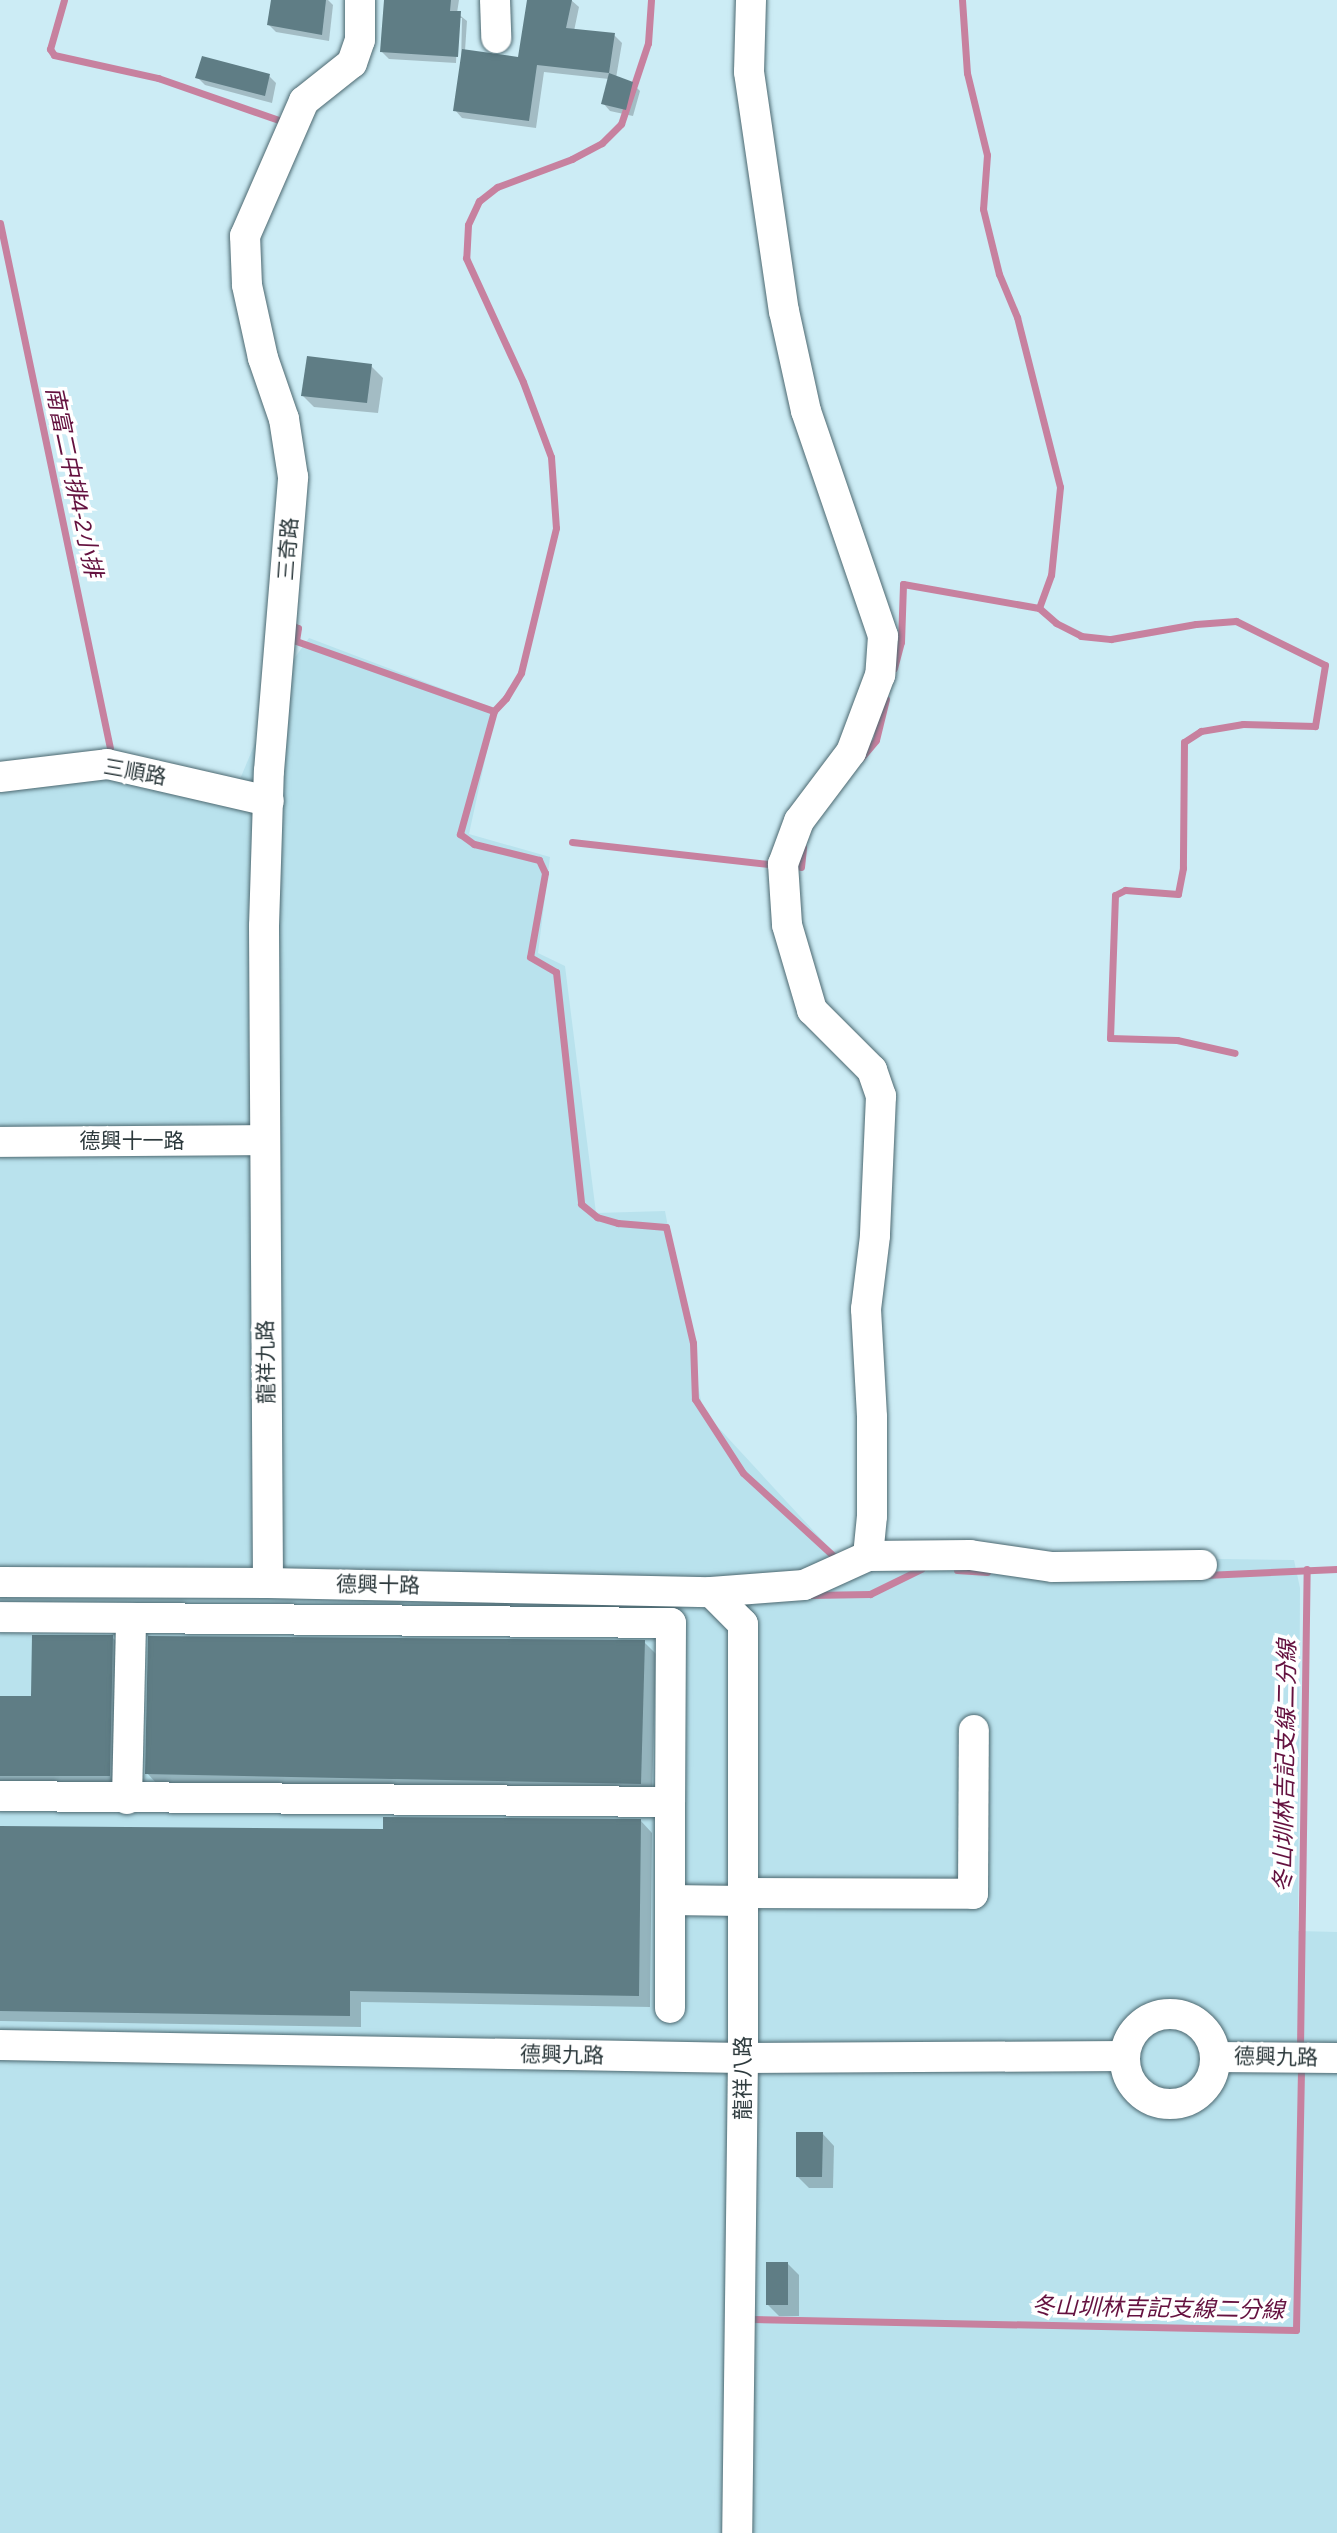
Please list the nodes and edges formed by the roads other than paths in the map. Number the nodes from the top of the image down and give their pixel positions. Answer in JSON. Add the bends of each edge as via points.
{"nodes":[{"id":1,"x":360,"y":0,"type":"edge"},
{"id":2,"x":495,"y":0,"type":"edge"},
{"id":3,"x":751,"y":0,"type":"edge"},
{"id":4,"x":496,"y":38,"type":"dead end"},
{"id":5,"x":0,"y":777,"type":"edge"},
{"id":6,"x":269,"y":801,"type":"junction"},
{"id":7,"x":264,"y":1140,"type":"junction"},
{"id":8,"x":0,"y":1142,"type":"edge"},
{"id":9,"x":868,"y":1556,"type":"junction"},
{"id":10,"x":1202,"y":1565,"type":"dead end"},
{"id":11,"x":0,"y":1582,"type":"edge"},
{"id":12,"x":268,"y":1583,"type":"junction"},
{"id":13,"x":711,"y":1592,"type":"junction"},
{"id":14,"x":0,"y":1617,"type":"edge"},
{"id":15,"x":131,"y":1618,"type":"junction"},
{"id":16,"x":974,"y":1730,"type":"dead end"},
{"id":17,"x":0,"y":1796,"type":"edge"},
{"id":18,"x":127,"y":1799,"type":"junction"},
{"id":19,"x":670,"y":1802,"type":"junction"},
{"id":20,"x":743,"y":1897,"type":"junction"},
{"id":21,"x":670,"y":1900,"type":"junction"},
{"id":22,"x":670,"y":2008,"type":"dead end"},
{"id":23,"x":0,"y":2045,"type":"edge"},
{"id":24,"x":1125,"y":2056,"type":"junction"},
{"id":25,"x":1215,"y":2057,"type":"junction"},
{"id":26,"x":743,"y":2058,"type":"junction"},
{"id":27,"x":1337,"y":2058,"type":"edge"},
{"id":28,"x":737,"y":2533,"type":"edge"}],
"edges":[{"from":1,"to":6,"type":"street","name":"三奇路","via":[[360,40],[352,63],[304,102],[245,236],[247,285],[263,358],[284,419],[293,477]]},
{"from":2,"to":4,"type":"street"},
{"from":3,"to":9,"type":"street","via":[[750,72],[784,311],[806,411],[883,636],[880,675],[851,752],[799,821],[783,864],[787,925],[812,1010],[872,1070],[881,1096],[875,1236],[866,1309],[872,1417]]},
{"from":5,"to":6,"type":"street","name":"三順路","via":[[107,764]]},
{"from":6,"to":7,"type":"street","name":"三奇路"},
{"from":7,"to":8,"type":"street","name":"德興十一路"},
{"from":7,"to":12,"type":"street","name":"龍祥九路"},
{"from":9,"to":10,"type":"street","via":[[970,1555],[1052,1567]]},
{"from":9,"to":13,"type":"street","name":"德興十路","via":[[804,1585]]},
{"from":11,"to":12,"type":"street","name":"德興十路"},
{"from":12,"to":13,"type":"street","name":"德興十路"},
{"from":13,"to":20,"type":"street","name":"龍祥八路","via":[[743,1624]]},
{"from":14,"to":15,"type":"street"},
{"from":15,"to":18,"type":"street"},
{"from":15,"to":19,"type":"street","via":[[671,1623]]},
{"from":16,"to":20,"type":"street","via":[[973,1894]]},
{"from":17,"to":18,"type":"street"},
{"from":18,"to":19,"type":"street"},
{"from":19,"to":21,"type":"street"},
{"from":20,"to":21,"type":"street"},
{"from":20,"to":26,"type":"street","name":"龍祥八路"},
{"from":21,"to":22,"type":"street"},
{"from":23,"to":26,"type":"street","name":"德興九路"},
{"from":24,"to":25,"type":"street","name":"德興九路","via":[[1128,2041],[1148,2019],[1178,2014],[1204,2029]]},
{"from":24,"to":25,"type":"street","name":"德興九路","via":[[1126,2071],[1142,2094],[1170,2104],[1197,2095],[1213,2071]]},
{"from":24,"to":26,"type":"street","name":"德興九路"},
{"from":25,"to":27,"type":"street","name":"德興九路"},
{"from":26,"to":28,"type":"street","name":"龍祥八路"}]}
